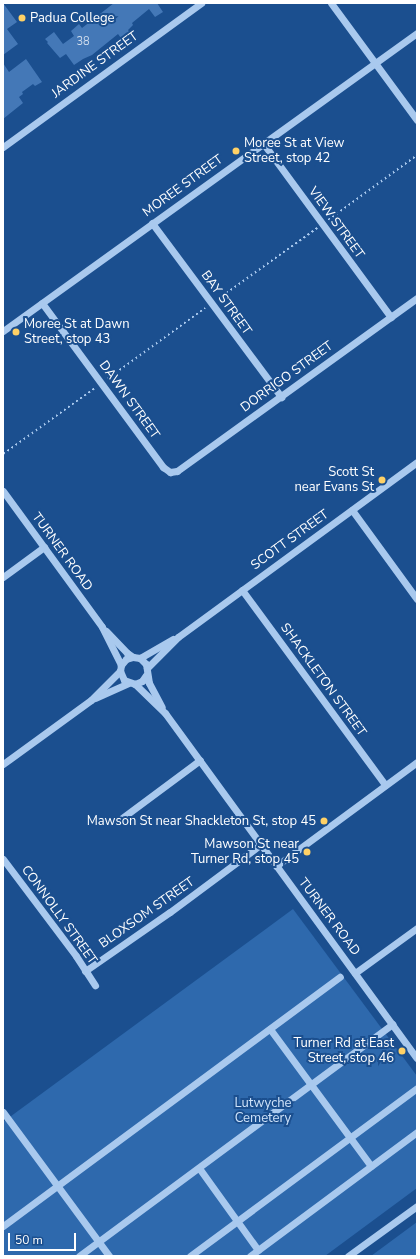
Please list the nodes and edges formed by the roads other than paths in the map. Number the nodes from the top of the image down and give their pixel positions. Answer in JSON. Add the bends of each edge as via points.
{"nodes":[{"id":1,"x":201,"y":3,"type":"edge"},
{"id":2,"x":331,"y":3,"type":"edge"},
{"id":3,"x":417,"y":33,"type":"edge"},
{"id":4,"x":375,"y":63,"type":"junction"},
{"id":5,"x":417,"y":120,"type":"edge"},
{"id":6,"x":263,"y":143,"type":"junction"},
{"id":7,"x":3,"y":147,"type":"edge"},
{"id":8,"x":152,"y":223,"type":"junction"},
{"id":9,"x":417,"y":298,"type":"edge"},
{"id":10,"x":42,"y":303,"type":"junction"},
{"id":11,"x":391,"y":317,"type":"junction"},
{"id":12,"x":3,"y":331,"type":"edge"},
{"id":13,"x":280,"y":397,"type":"junction"},
{"id":14,"x":417,"y":462,"type":"edge"},
{"id":15,"x":170,"y":472,"type":"joint"},
{"id":16,"x":3,"y":491,"type":"edge"},
{"id":17,"x":352,"y":510,"type":"junction"},
{"id":18,"x":44,"y":547,"type":"junction"},
{"id":19,"x":3,"y":577,"type":"edge"},
{"id":20,"x":242,"y":590,"type":"junction"},
{"id":21,"x":417,"y":599,"type":"edge"},
{"id":22,"x":102,"y":627,"type":"junction"},
{"id":23,"x":178,"y":637,"type":"junction"},
{"id":24,"x":137,"y":657,"type":"junction"},
{"id":25,"x":121,"y":668,"type":"junction"},
{"id":26,"x":147,"y":668,"type":"junction"},
{"id":27,"x":146,"y":676,"type":"junction"},
{"id":28,"x":132,"y":683,"type":"junction"},
{"id":29,"x":91,"y":700,"type":"junction"},
{"id":30,"x":165,"y":713,"type":"junction"},
{"id":31,"x":200,"y":760,"type":"junction"},
{"id":32,"x":417,"y":762,"type":"edge"},
{"id":33,"x":3,"y":764,"type":"edge"},
{"id":34,"x":385,"y":785,"type":"junction"},
{"id":35,"x":122,"y":818,"type":"dead end"},
{"id":36,"x":260,"y":845,"type":"junction"},
{"id":37,"x":3,"y":859,"type":"edge"},
{"id":38,"x":276,"y":866,"type":"junction"},
{"id":39,"x":417,"y":928,"type":"edge"},
{"id":40,"x":85,"y":971,"type":"junction"},
{"id":41,"x":356,"y":973,"type":"junction"},
{"id":42,"x":340,"y":977,"type":"dead end"},
{"id":43,"x":95,"y":985,"type":"dead end"},
{"id":44,"x":393,"y":1024,"type":"junction"},
{"id":45,"x":270,"y":1029,"type":"junction"},
{"id":46,"x":417,"y":1058,"type":"edge"},
{"id":47,"x":311,"y":1085,"type":"junction"},
{"id":48,"x":417,"y":1088,"type":"edge"},
{"id":49,"x":3,"y":1112,"type":"edge"},
{"id":50,"x":417,"y":1132,"type":"edge"},
{"id":51,"x":350,"y":1138,"type":"junction"},
{"id":52,"x":371,"y":1166,"type":"junction"},
{"id":53,"x":199,"y":1168,"type":"junction"},
{"id":54,"x":58,"y":1186,"type":"junction"},
{"id":55,"x":417,"y":1206,"type":"edge"},
{"id":56,"x":237,"y":1221,"type":"junction"},
{"id":57,"x":3,"y":1226,"type":"edge"},
{"id":58,"x":99,"y":1242,"type":"junction"},
{"id":59,"x":258,"y":1250,"type":"junction"},
{"id":60,"x":79,"y":1256,"type":"edge"},
{"id":61,"x":109,"y":1256,"type":"edge"},
{"id":62,"x":190,"y":1256,"type":"edge"},
{"id":63,"x":250,"y":1256,"type":"edge"},
{"id":64,"x":348,"y":1256,"type":"edge"}],
"edges":[{"from":1,"to":7,"type":"street","name":"JARDINE STREET"},
{"from":2,"to":4,"type":"street"},
{"from":3,"to":4,"type":"street","name":"MOREE STREET"},
{"from":4,"to":5,"type":"street"},
{"from":4,"to":6,"type":"street","name":"MOREE STREET"},
{"from":6,"to":8,"type":"street","name":"MOREE STREET"},
{"from":6,"to":11,"type":"street","name":"VIEW STREET"},
{"from":8,"to":10,"type":"street","name":"MOREE STREET"},
{"from":8,"to":13,"type":"street","name":"BAY STREET"},
{"from":9,"to":11,"type":"street","name":"DORRIGO STREET"},
{"from":10,"to":12,"type":"street","name":"MOREE STREET"},
{"from":10,"to":15,"type":"street","name":"DAWN STREET","via":[[163,467]]},
{"from":11,"to":13,"type":"street","name":"DORRIGO STREET"},
{"from":13,"to":15,"type":"street","name":"DORRIGO STREET","via":[[178,471]]},
{"from":14,"to":17,"type":"street","name":"SCOTT STREET"},
{"from":16,"to":18,"type":"street","name":"TURNER ROAD"},
{"from":17,"to":20,"type":"street","name":"SCOTT STREET"},
{"from":17,"to":21,"type":"street"},
{"from":18,"to":19,"type":"street"},
{"from":18,"to":22,"type":"street","name":"TURNER ROAD"},
{"from":20,"to":23,"type":"street","name":"SCOTT STREET"},
{"from":20,"to":34,"type":"street","name":"SHACKLETON STREET"},
{"from":22,"to":24,"type":"street","name":"TURNER ROAD"},
{"from":22,"to":25,"type":"street","name":"TURNER ROAD"},
{"from":23,"to":24,"type":"street","name":"SCOTT STREET"},
{"from":23,"to":26,"type":"street","name":"SCOTT STREET"},
{"from":24,"to":25,"type":"street","via":[[126,659]]},
{"from":24,"to":26,"type":"street","name":"TURNER ROAD"},
{"from":25,"to":28,"type":"street","name":"TURNER ROAD","via":[[124,680]]},
{"from":25,"to":29,"type":"street"},
{"from":26,"to":27,"type":"street"},
{"from":27,"to":28,"type":"street","via":[[142,681]]},
{"from":27,"to":30,"type":"street","name":"TURNER ROAD"},
{"from":28,"to":29,"type":"street"},
{"from":28,"to":30,"type":"street","name":"TURNER ROAD"},
{"from":29,"to":33,"type":"street"},
{"from":30,"to":31,"type":"street","name":"TURNER ROAD"},
{"from":31,"to":35,"type":"street"},
{"from":31,"to":36,"type":"street","name":"TURNER ROAD"},
{"from":32,"to":34,"type":"street"},
{"from":34,"to":38,"type":"street"},
{"from":36,"to":38,"type":"street","name":"TURNER ROAD"},
{"from":36,"to":40,"type":"street","name":"BLOXSOM STREET"},
{"from":37,"to":40,"type":"street","name":"CONNOLLY STREET"},
{"from":38,"to":41,"type":"street","name":"TURNER ROAD"},
{"from":39,"to":41,"type":"street"},
{"from":40,"to":43,"type":"street","name":"CONNOLLY STREET"},
{"from":41,"to":44,"type":"street","name":"TURNER ROAD"},
{"from":42,"to":45,"type":"street"},
{"from":44,"to":46,"type":"street","name":"TURNER ROAD"},
{"from":44,"to":47,"type":"street"},
{"from":45,"to":47,"type":"street"},
{"from":45,"to":54,"type":"street"},
{"from":47,"to":51,"type":"street"},
{"from":47,"to":53,"type":"street"},
{"from":48,"to":51,"type":"street"},
{"from":49,"to":54,"type":"street"},
{"from":50,"to":52,"type":"street"},
{"from":51,"to":52,"type":"street"},
{"from":51,"to":56,"type":"street"},
{"from":52,"to":59,"type":"street"},
{"from":53,"to":56,"type":"street"},
{"from":53,"to":58,"type":"street"},
{"from":54,"to":57,"type":"street"},
{"from":54,"to":58,"type":"street"},
{"from":55,"to":64,"type":"street"},
{"from":56,"to":59,"type":"street"},
{"from":56,"to":62,"type":"street"},
{"from":58,"to":60,"type":"street"},
{"from":58,"to":61,"type":"street"},
{"from":59,"to":63,"type":"street"}]}
